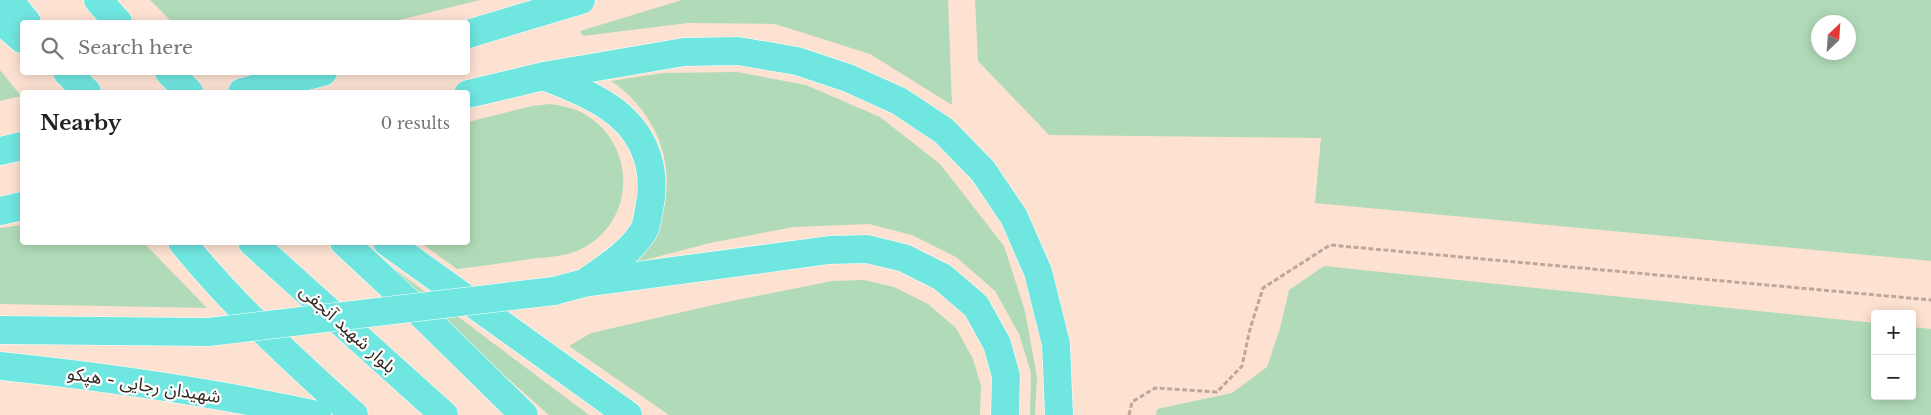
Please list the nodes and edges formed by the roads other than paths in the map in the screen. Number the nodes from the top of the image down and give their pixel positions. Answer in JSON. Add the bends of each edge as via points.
{"nodes":[{"id":1,"x":9,"y":0,"type":"edge"},
{"id":2,"x":98,"y":0,"type":"edge"},
{"id":3,"x":580,"y":0,"type":"edge"},
{"id":4,"x":0,"y":20,"type":"edge"},
{"id":5,"x":25,"y":20,"type":"edge"},
{"id":6,"x":116,"y":20,"type":"edge"},
{"id":7,"x":470,"y":33,"type":"edge"},
{"id":8,"x":20,"y":36,"type":"edge"},
{"id":9,"x":172,"y":75,"type":"edge"},
{"id":10,"x":311,"y":75,"type":"edge"},
{"id":11,"x":544,"y":76,"type":"junction"},
{"id":12,"x":187,"y":90,"type":"edge"},
{"id":13,"x":250,"y":90,"type":"edge"},
{"id":14,"x":470,"y":94,"type":"edge"},
{"id":15,"x":20,"y":146,"type":"edge"},
{"id":16,"x":0,"y":151,"type":"edge"},
{"id":17,"x":20,"y":206,"type":"edge"},
{"id":18,"x":0,"y":210,"type":"edge"},
{"id":19,"x":184,"y":245,"type":"edge"},
{"id":20,"x":255,"y":245,"type":"edge"},
{"id":21,"x":347,"y":245,"type":"edge"},
{"id":22,"x":390,"y":245,"type":"edge"},
{"id":23,"x":584,"y":283,"type":"junction"},
{"id":24,"x":0,"y":330,"type":"edge"},
{"id":25,"x":0,"y":366,"type":"edge"},
{"id":26,"x":317,"y":415,"type":"edge"},
{"id":27,"x":354,"y":415,"type":"edge"},
{"id":28,"x":444,"y":415,"type":"edge"},
{"id":29,"x":524,"y":415,"type":"edge"},
{"id":30,"x":628,"y":415,"type":"edge"},
{"id":31,"x":1005,"y":415,"type":"edge"},
{"id":32,"x":1059,"y":415,"type":"edge"}],
"edges":[{"from":1,"to":5,"type":"main road"},
{"from":2,"to":6,"type":"main road"},
{"from":3,"to":7,"type":"main road"},
{"from":4,"to":8,"type":"main road"},
{"from":9,"to":12,"type":"main road"},
{"from":10,"to":13,"type":"main road"},
{"from":11,"to":14,"type":"main road"},
{"from":11,"to":23,"type":"main road","via":[[592,96],[619,115],[641,139],[652,173],[644,230],[624,256]]},
{"from":11,"to":32,"type":"main road","via":[[684,52],[738,51],[797,61],[899,100],[944,130],[983,171],[1014,217],[1038,272],[1056,344]]},
{"from":15,"to":16,"type":"main road"},
{"from":17,"to":18,"type":"main road"},
{"from":19,"to":27,"type":"main road","via":[[212,280]]},
{"from":20,"to":28,"type":"main road","name":"بلوار شهید آنجفی"},
{"from":21,"to":29,"type":"main road"},
{"from":22,"to":30,"type":"main road"},
{"from":23,"to":24,"type":"main road","bridge":true,"via":[[554,291],[209,332]]},
{"from":23,"to":31,"type":"main road","via":[[829,250],[867,248],[904,258],[942,277],[976,306],[996,344],[1006,376]]},
{"from":25,"to":26,"type":"main road","name":"شهیدان رجایی - هپکو","via":[[105,377]]}]}
